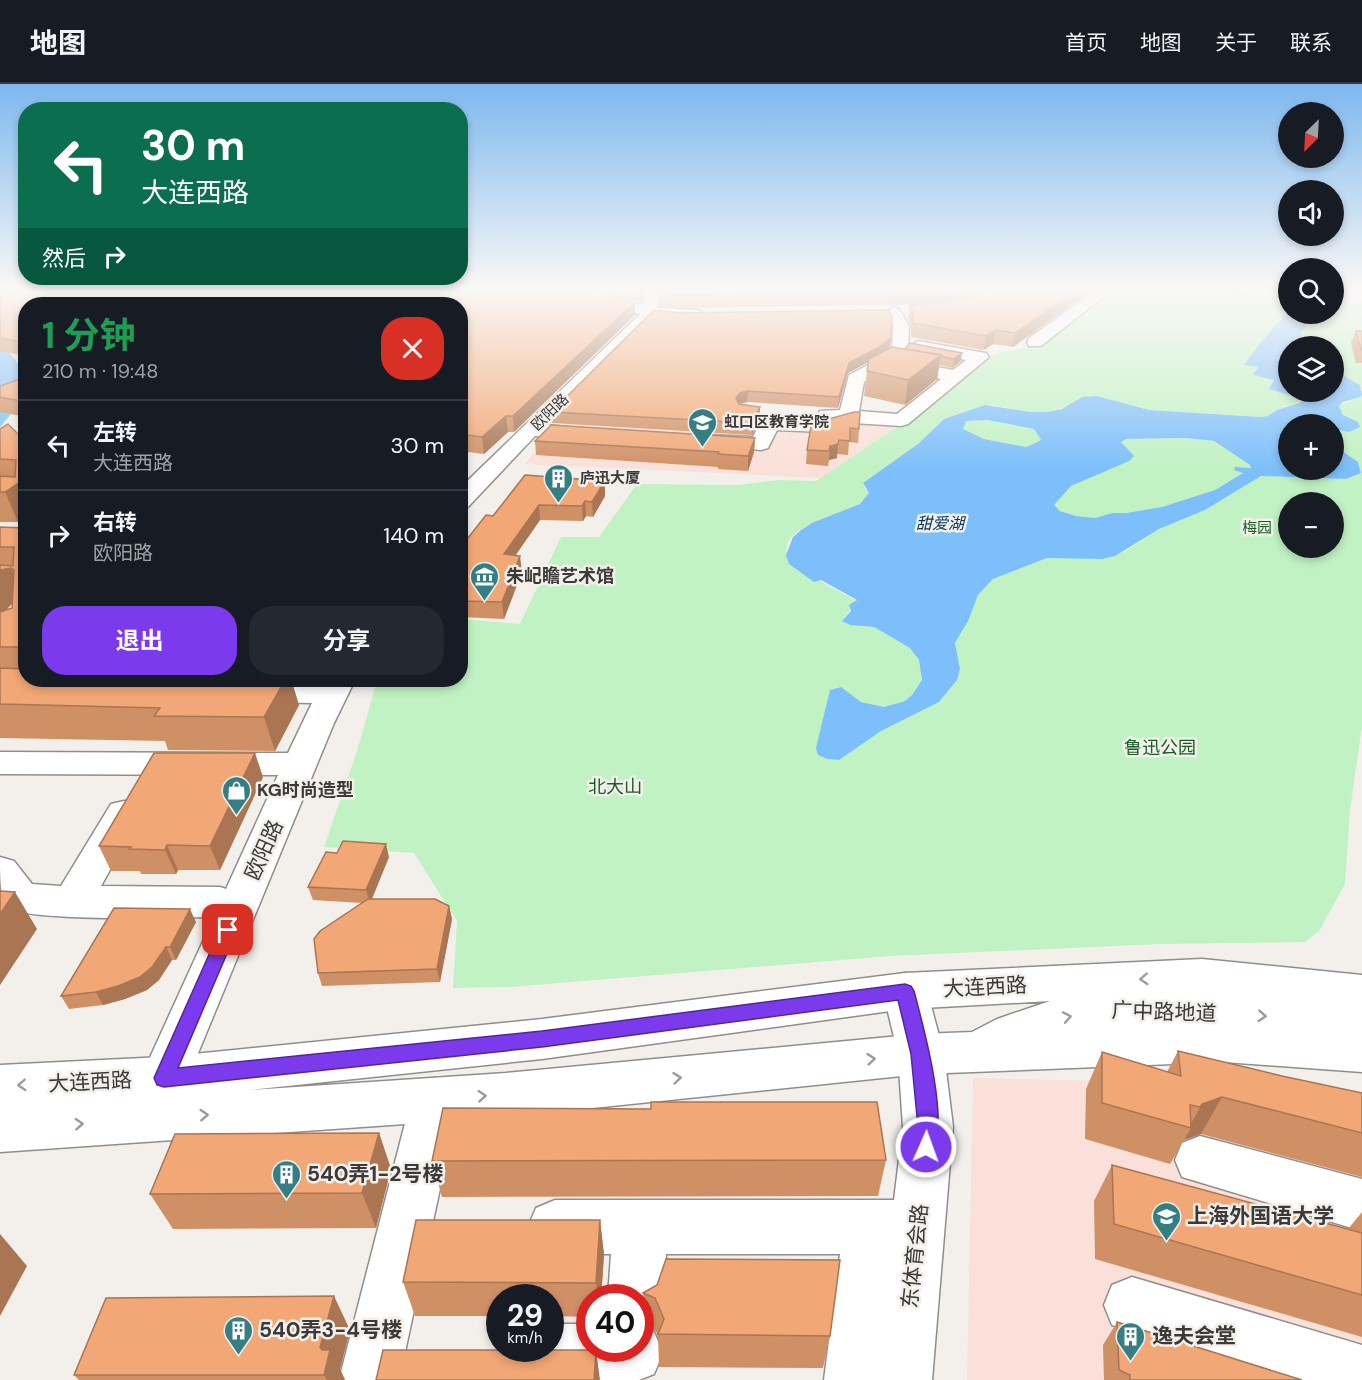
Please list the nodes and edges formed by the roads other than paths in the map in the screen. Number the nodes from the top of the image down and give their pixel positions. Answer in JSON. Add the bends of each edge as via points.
{"nodes":[{"id":1,"x":613,"y":350,"type":"edge"},
{"id":2,"x":900,"y":350,"type":"edge"},
{"id":3,"x":944,"y":350,"type":"edge"},
{"id":4,"x":887,"y":363,"type":"junction"},
{"id":5,"x":956,"y":376,"type":"junction"},
{"id":6,"x":758,"y":411,"type":"edge"},
{"id":7,"x":848,"y":416,"type":"junction"},
{"id":8,"x":531,"y":430,"type":"junction"},
{"id":9,"x":612,"y":435,"type":"edge"},
{"id":10,"x":693,"y":440,"type":"edge"},
{"id":11,"x":471,"y":464,"type":"dead end"},
{"id":12,"x":493,"y":466,"type":"junction"},
{"id":13,"x":468,"y":493,"type":"edge"},
{"id":14,"x":337,"y":687,"type":"edge"},
{"id":15,"x":227,"y":692,"type":"edge"},
{"id":16,"x":153,"y":762,"type":"junction"},
{"id":17,"x":0,"y":763,"type":"edge"},
{"id":18,"x":302,"y":764,"type":"junction"},
{"id":19,"x":0,"y":870,"type":"edge"},
{"id":20,"x":72,"y":901,"type":"junction"},
{"id":21,"x":220,"y":902,"type":"dead end"},
{"id":22,"x":1360,"y":981,"type":"edge"},
{"id":23,"x":905,"y":991,"type":"junction"},
{"id":24,"x":1362,"y":1024,"type":"edge"},
{"id":25,"x":1362,"y":1052,"type":"edge"},
{"id":26,"x":974,"y":1053,"type":"junction"},
{"id":27,"x":921,"y":1054,"type":"junction"},
{"id":28,"x":0,"y":1086,"type":"edge"},
{"id":29,"x":155,"y":1099,"type":"junction"},
{"id":30,"x":435,"y":1100,"type":"junction"},
{"id":31,"x":0,"y":1129,"type":"edge"},
{"id":32,"x":1200,"y":1160,"type":"dead end"},
{"id":33,"x":1362,"y":1204,"type":"edge"},
{"id":34,"x":510,"y":1227,"type":"edge"},
{"id":35,"x":640,"y":1227,"type":"junction"},
{"id":36,"x":894,"y":1227,"type":"junction"},
{"id":37,"x":637,"y":1284,"type":"edge"},
{"id":38,"x":1132,"y":1305,"type":"dead end"},
{"id":39,"x":401,"y":1363,"type":"edge"},
{"id":40,"x":1362,"y":1374,"type":"edge"},
{"id":41,"x":854,"y":1380,"type":"edge"},
{"id":42,"x":902,"y":1380,"type":"edge"}],
"edges":[{"from":1,"to":8,"type":"street","name":"欧阳路"},
{"from":2,"to":4,"type":"street"},
{"from":3,"to":5,"type":"street","via":[[980,357]]},
{"from":4,"to":5,"type":"street"},
{"from":4,"to":7,"type":"street","via":[[855,379]]},
{"from":5,"to":7,"type":"street","via":[[901,420]]},
{"from":6,"to":7,"type":"street"},
{"from":7,"to":10,"type":"street","via":[[842,422],[821,426],[769,423],[761,444]]},
{"from":8,"to":9,"type":"street"},
{"from":8,"to":12,"type":"street","name":"欧阳路"},
{"from":11,"to":12,"type":"street"},
{"from":12,"to":13,"type":"street","name":"欧阳路"},
{"from":14,"to":15,"type":"street"},
{"from":14,"to":18,"type":"street","name":"欧阳路"},
{"from":16,"to":17,"type":"street"},
{"from":16,"to":18,"type":"street"},
{"from":16,"to":20,"type":"street"},
{"from":18,"to":29,"type":"street","name":"欧阳路"},
{"from":19,"to":20,"type":"street","via":[[20,897]]},
{"from":20,"to":21,"type":"street"},
{"from":22,"to":23,"type":"street","name":"大连西路","one_way":true,"via":[[1202,976]]},
{"from":23,"to":27,"type":"street","name":"东体育会路"},
{"from":23,"to":29,"type":"street","name":"大连西路","via":[[542,1039]]},
{"from":26,"to":24,"type":"street","name":"广中路地道","one_way":true,"via":[[1013,1033],[1054,1019],[1104,1010]]},
{"from":25,"to":26,"type":"street","name":"大连西路","via":[[1224,1042]]},
{"from":26,"to":27,"type":"street","name":"大连西路"},
{"from":30,"to":27,"type":"street","name":"大连西路","one_way":true},
{"from":27,"to":36,"type":"street","name":"东体育会路","via":[[928,1127]]},
{"from":29,"to":28,"type":"street","name":"大连西路","one_way":true},
{"from":29,"to":30,"type":"street","name":"大连西路","one_way":true},
{"from":31,"to":29,"type":"street","name":"大连西路","one_way":true},
{"from":30,"to":39,"type":"street"},
{"from":32,"to":33,"type":"street"},
{"from":34,"to":35,"type":"street"},
{"from":35,"to":36,"type":"street"},
{"from":35,"to":37,"type":"street"},
{"from":36,"to":41,"type":"street"},
{"from":36,"to":42,"type":"street","name":"东体育会路"},
{"from":38,"to":40,"type":"street"}]}
